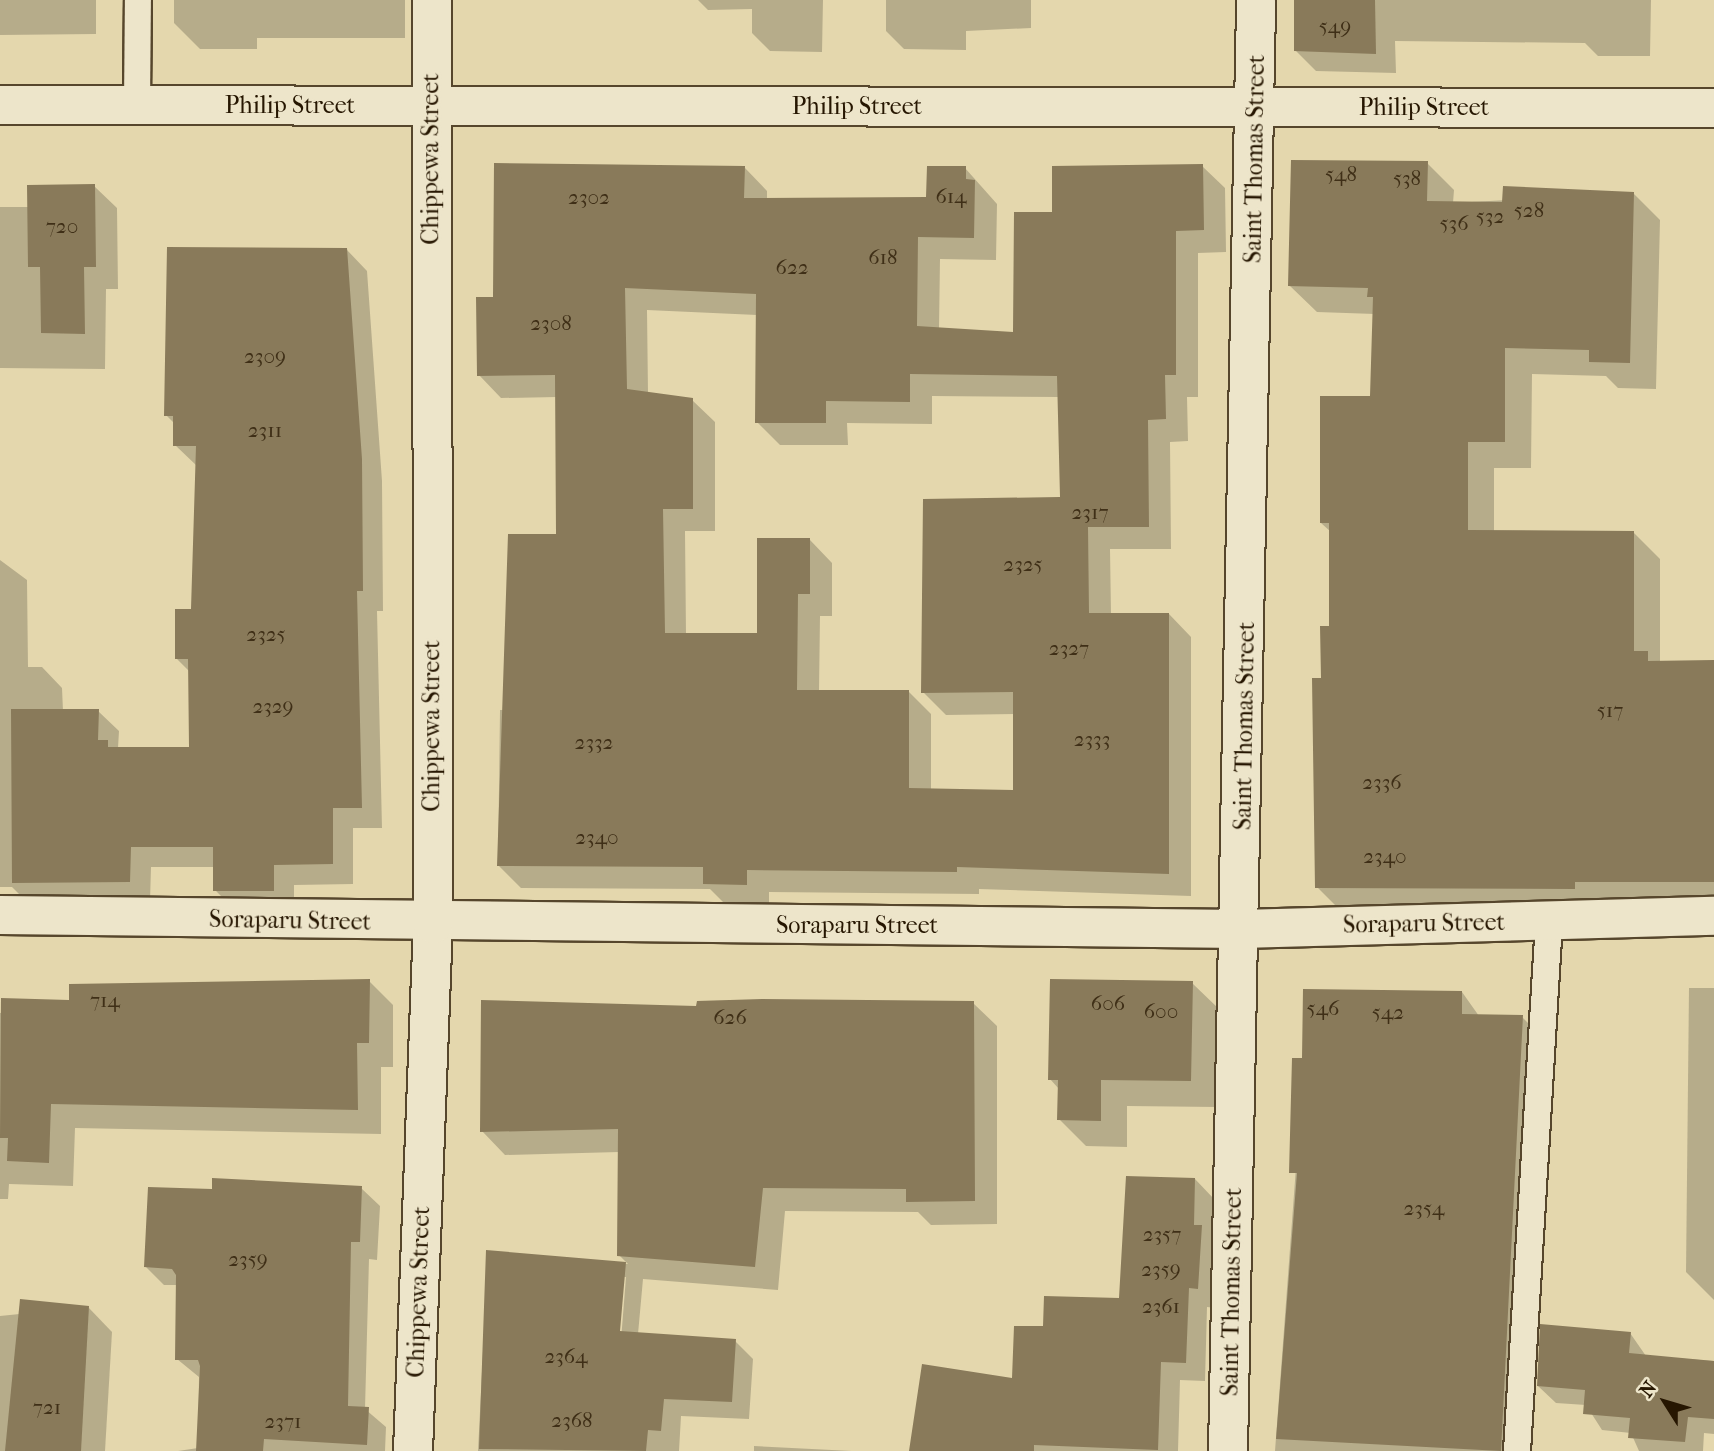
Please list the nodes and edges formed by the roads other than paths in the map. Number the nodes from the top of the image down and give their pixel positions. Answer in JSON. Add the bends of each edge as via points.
{"nodes":[{"id":1,"x":138,"y":0,"type":"edge"},
{"id":2,"x":432,"y":0,"type":"edge"},
{"id":3,"x":1256,"y":0,"type":"edge"},
{"id":4,"x":0,"y":105,"type":"edge"},
{"id":5,"x":137,"y":105,"type":"junction"},
{"id":6,"x":431,"y":106,"type":"junction"},
{"id":7,"x":1257,"y":107,"type":"junction"},
{"id":8,"x":1714,"y":108,"type":"edge"},
{"id":9,"x":0,"y":915,"type":"edge"},
{"id":10,"x":1714,"y":916,"type":"edge"},
{"id":11,"x":1549,"y":921,"type":"junction"},
{"id":12,"x":433,"y":924,"type":"junction"},
{"id":13,"x":1241,"y":929,"type":"junction"},
{"id":14,"x":413,"y":1451,"type":"edge"},
{"id":15,"x":1228,"y":1451,"type":"edge"},
{"id":16,"x":1517,"y":1451,"type":"edge"}],
"edges":[{"from":1,"to":5,"type":"lane"},
{"from":2,"to":6,"type":"street","name":"Chippewa Street"},
{"from":3,"to":7,"type":"street","name":"Saint Thomas Street"},
{"from":4,"to":5,"type":"street","name":"Philip Street"},
{"from":5,"to":6,"type":"street","name":"Philip Street"},
{"from":6,"to":7,"type":"street","name":"Philip Street"},
{"from":6,"to":12,"type":"street","name":"Chippewa Street"},
{"from":7,"to":8,"type":"street","name":"Philip Street"},
{"from":7,"to":13,"type":"street","name":"Saint Thomas Street"},
{"from":9,"to":12,"type":"street","name":"Soraparu Street"},
{"from":10,"to":11,"type":"street","name":"Soraparu Street"},
{"from":11,"to":13,"type":"street","name":"Soraparu Street"},
{"from":11,"to":16,"type":"lane"},
{"from":12,"to":13,"type":"street","name":"Soraparu Street"},
{"from":12,"to":14,"type":"street","name":"Chippewa Street"},
{"from":13,"to":15,"type":"street","name":"Saint Thomas Street"}]}
